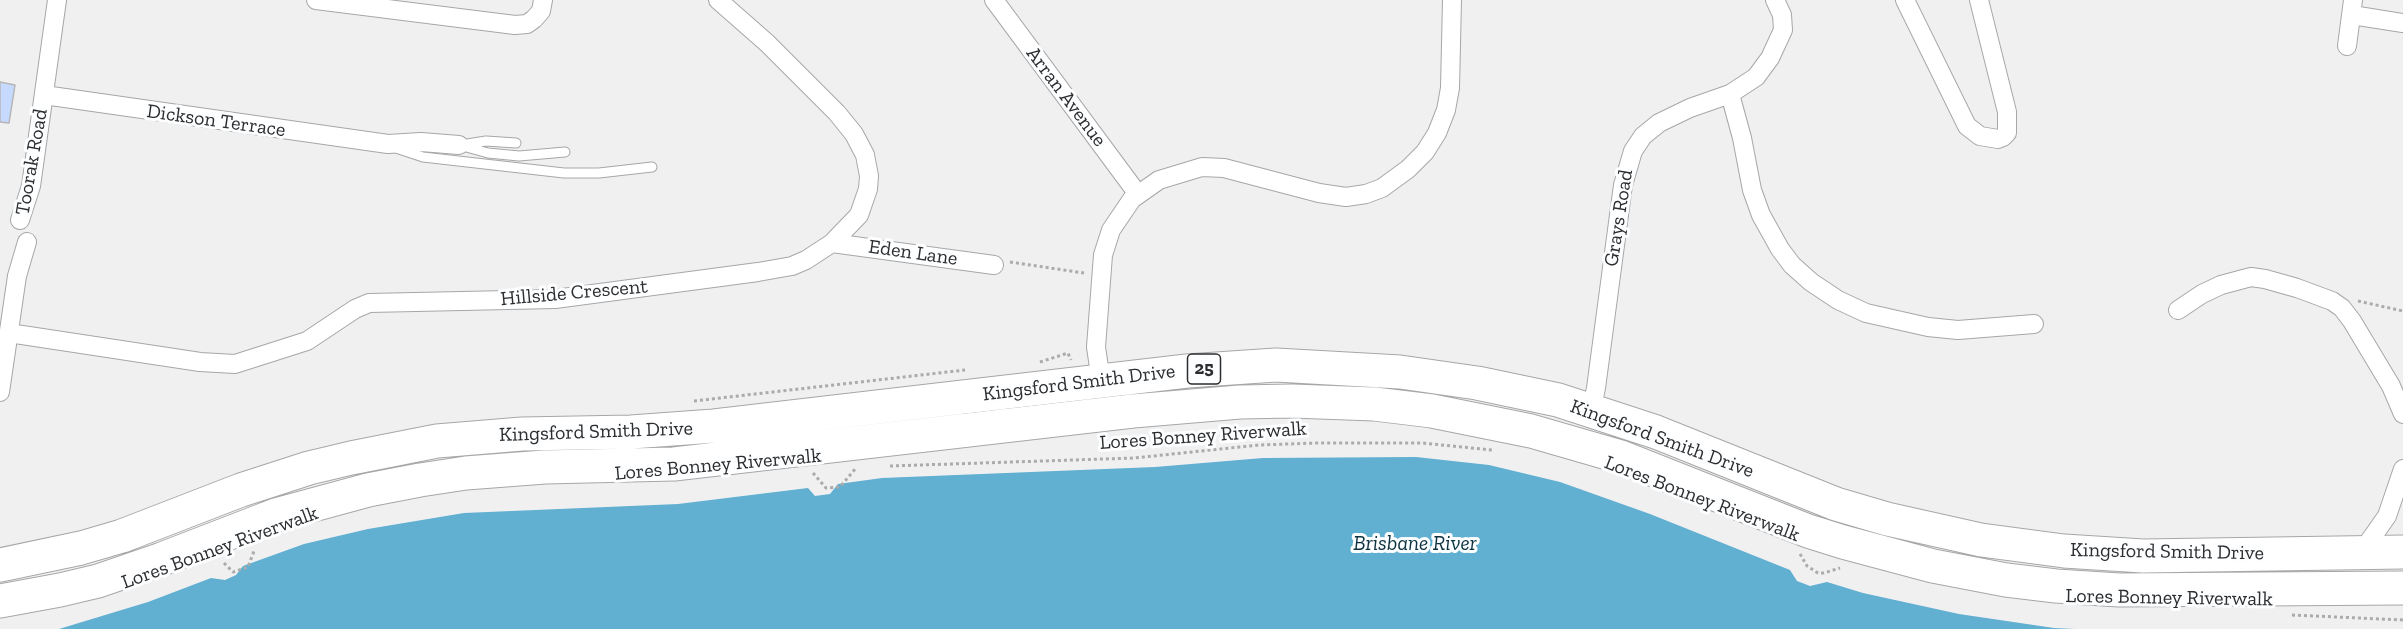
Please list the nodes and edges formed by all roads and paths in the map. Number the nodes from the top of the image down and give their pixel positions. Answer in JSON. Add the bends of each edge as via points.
{"nodes":[{"id":1,"x":57,"y":0,"type":"edge"},
{"id":2,"x":316,"y":0,"type":"edge"},
{"id":3,"x":543,"y":0,"type":"edge"},
{"id":4,"x":718,"y":0,"type":"edge"},
{"id":5,"x":994,"y":0,"type":"edge"},
{"id":6,"x":1452,"y":0,"type":"edge"},
{"id":7,"x":1775,"y":0,"type":"edge"},
{"id":8,"x":1905,"y":0,"type":"edge"},
{"id":9,"x":1979,"y":0,"type":"edge"},
{"id":10,"x":2352,"y":8,"type":"edge"},
{"id":11,"x":2403,"y":24,"type":"edge"},
{"id":12,"x":2346,"y":46,"type":"dead end"},
{"id":13,"x":1730,"y":94,"type":"junction"},
{"id":14,"x":44,"y":95,"type":"junction"},
{"id":15,"x":388,"y":144,"type":"junction"},
{"id":16,"x":516,"y":144,"type":"dead end"},
{"id":17,"x":459,"y":145,"type":"junction"},
{"id":18,"x":565,"y":152,"type":"dead end"},
{"id":19,"x":652,"y":166,"type":"dead end"},
{"id":20,"x":1137,"y":193,"type":"junction"},
{"id":21,"x":20,"y":220,"type":"joint"},
{"id":22,"x":27,"y":242,"type":"joint"},
{"id":23,"x":832,"y":243,"type":"junction"},
{"id":24,"x":998,"y":263,"type":"joint"},
{"id":25,"x":1078,"y":272,"type":"dead end"},
{"id":26,"x":6,"y":307,"type":"edge"},
{"id":27,"x":2342,"y":308,"type":"junction"},
{"id":28,"x":2178,"y":310,"type":"dead end"},
{"id":29,"x":2403,"y":311,"type":"edge"},
{"id":30,"x":2034,"y":324,"type":"dead end"},
{"id":31,"x":9,"y":333,"type":"junction"},
{"id":32,"x":1071,"y":360,"type":"dead end"},
{"id":33,"x":1040,"y":362,"type":"dead end"},
{"id":34,"x":970,"y":369,"type":"dead end"},
{"id":35,"x":1101,"y":381,"type":"junction"},
{"id":36,"x":0,"y":392,"type":"edge"},
{"id":37,"x":686,"y":402,"type":"dead end"},
{"id":38,"x":1591,"y":411,"type":"junction"},
{"id":39,"x":2403,"y":414,"type":"edge"},
{"id":40,"x":1500,"y":451,"type":"dead end"},
{"id":41,"x":881,"y":466,"type":"dead end"},
{"id":42,"x":846,"y":469,"type":"dead end"},
{"id":43,"x":2403,"y":469,"type":"edge"},
{"id":44,"x":824,"y":472,"type":"dead end"},
{"id":45,"x":2387,"y":516,"type":"junction"},
{"id":46,"x":262,"y":546,"type":"dead end"},
{"id":47,"x":254,"y":550,"type":"junction"},
{"id":48,"x":2403,"y":552,"type":"edge"},
{"id":49,"x":2361,"y":553,"type":"junction"},
{"id":50,"x":244,"y":554,"type":"dead end"},
{"id":51,"x":1810,"y":556,"type":"dead end"},
{"id":52,"x":234,"y":559,"type":"dead end"},
{"id":53,"x":3,"y":561,"type":"edge"},
{"id":54,"x":1832,"y":563,"type":"dead end"},
{"id":55,"x":2403,"y":588,"type":"edge"},
{"id":56,"x":0,"y":601,"type":"edge"},
{"id":57,"x":2290,"y":615,"type":"dead end"},
{"id":58,"x":2403,"y":620,"type":"edge"}],
"edges":[{"from":1,"to":14,"type":"street","name":"Toorak Road"},
{"from":2,"to":3,"type":"street","via":[[521,25],[537,16]]},
{"from":4,"to":23,"type":"street","name":"Hillside Crescent","via":[[820,95],[848,125],[862,148],[869,176],[865,202],[854,221]]},
{"from":5,"to":20,"type":"street","name":"Arran Avenue"},
{"from":6,"to":20,"type":"street","via":[[1446,110],[1425,152],[1383,188],[1346,197],[1319,194],[1224,168],[1202,167],[1159,180]]},
{"from":7,"to":13,"type":"street","name":"Grays Road","via":[[1784,26],[1778,43],[1756,77]]},
{"from":8,"to":9,"type":"street","via":[[1967,126],[1984,137],[2001,138],[2008,129],[2006,105]]},
{"from":10,"to":11,"type":"street"},
{"from":10,"to":12,"type":"street"},
{"from":13,"to":30,"type":"street","via":[[1759,209],[1780,249],[1811,282],[1857,310],[1921,326],[1958,330]]},
{"from":13,"to":38,"type":"street","name":"Grays Road","via":[[1653,127],[1638,141],[1630,156],[1620,200]]},
{"from":14,"to":15,"type":"street","name":"Dickson Terrace"},
{"from":14,"to":21,"type":"street","name":"Toorak Road","via":[[30,192]]},
{"from":15,"to":17,"type":"street","name":"Dickson Terrace"},
{"from":15,"to":19,"type":"lane","name":"Dickson Terrace","via":[[423,157],[564,173]]},
{"from":16,"to":17,"type":"lane","name":"Dickson Terrace","via":[[486,141]]},
{"from":17,"to":18,"type":"lane","name":"Dickson Terrace","via":[[519,156]]},
{"from":20,"to":35,"type":"street","via":[[1116,221],[1103,255],[1096,338]]},
{"from":21,"to":22,"type":"lane","name":"Toorak Road"},
{"from":22,"to":26,"type":"street","name":"Toorak Road"},
{"from":23,"to":24,"type":"street","name":"Eden Lane"},
{"from":23,"to":31,"type":"street","name":"Hillside Crescent","via":[[806,260],[783,268],[555,299],[369,303],[308,341],[235,364]]},
{"from":24,"to":25,"type":"path"},
{"from":26,"to":31,"type":"street","name":"Toorak Road"},
{"from":27,"to":28,"type":"street","via":[[2297,288],[2251,277],[2221,285]]},
{"from":27,"to":29,"type":"path","via":[[2353,300]]},
{"from":27,"to":39,"type":"street","via":[[2386,376]]},
{"from":31,"to":36,"type":"street","name":"Toorak Road"},
{"from":32,"to":33,"type":"path","via":[[1068,353]]},
{"from":34,"to":37,"type":"path"},
{"from":35,"to":38,"type":"highway","name":"Kingsford Smith Drive","number":"25","via":[[1232,367],[1363,368],[1478,383]]},
{"from":35,"to":53,"type":"highway","name":"Kingsford Smith Drive","number":"25","via":[[714,426],[436,441],[309,468],[81,548]]},
{"from":38,"to":49,"type":"highway","name":"Kingsford Smith Drive","number":"25","via":[[1656,432],[1836,504],[1981,540],[2143,556]]},
{"from":40,"to":41,"type":"path","name":"Lores Bonney Riverwalk","via":[[1422,443],[1317,443],[1134,458]]},
{"from":42,"to":44,"type":"path","name":"Lores Bonney Riverwalk","via":[[858,467],[840,487],[826,488],[813,473]]},
{"from":43,"to":45,"type":"street"},
{"from":45,"to":48,"type":"street"},
{"from":45,"to":49,"type":"street"},
{"from":46,"to":47,"type":"path","name":"Lores Bonney Riverwalk"},
{"from":47,"to":50,"type":"path","name":"Lores Bonney Riverwalk"},
{"from":47,"to":52,"type":"path","name":"Lores Bonney Riverwalk","via":[[248,567],[233,572],[224,563]]},
{"from":48,"to":49,"type":"highway","name":"Kingsford Smith Drive","number":"25"},
{"from":51,"to":54,"type":"path","name":"Lores Bonney Riverwalk","via":[[1800,552],[1807,566],[1818,573],[1843,567]]},
{"from":55,"to":56,"type":"highway","name":"Kingsford Smith Drive","number":"25","via":[[2119,590],[2006,580],[1933,566],[1808,531],[1621,457],[1531,430],[1374,404],[1292,401],[1133,411],[674,464],[545,467],[420,480],[276,515],[162,560],[98,580]]},
{"from":57,"to":58,"type":"path","name":"Lores Bonney Riverwalk"}]}
